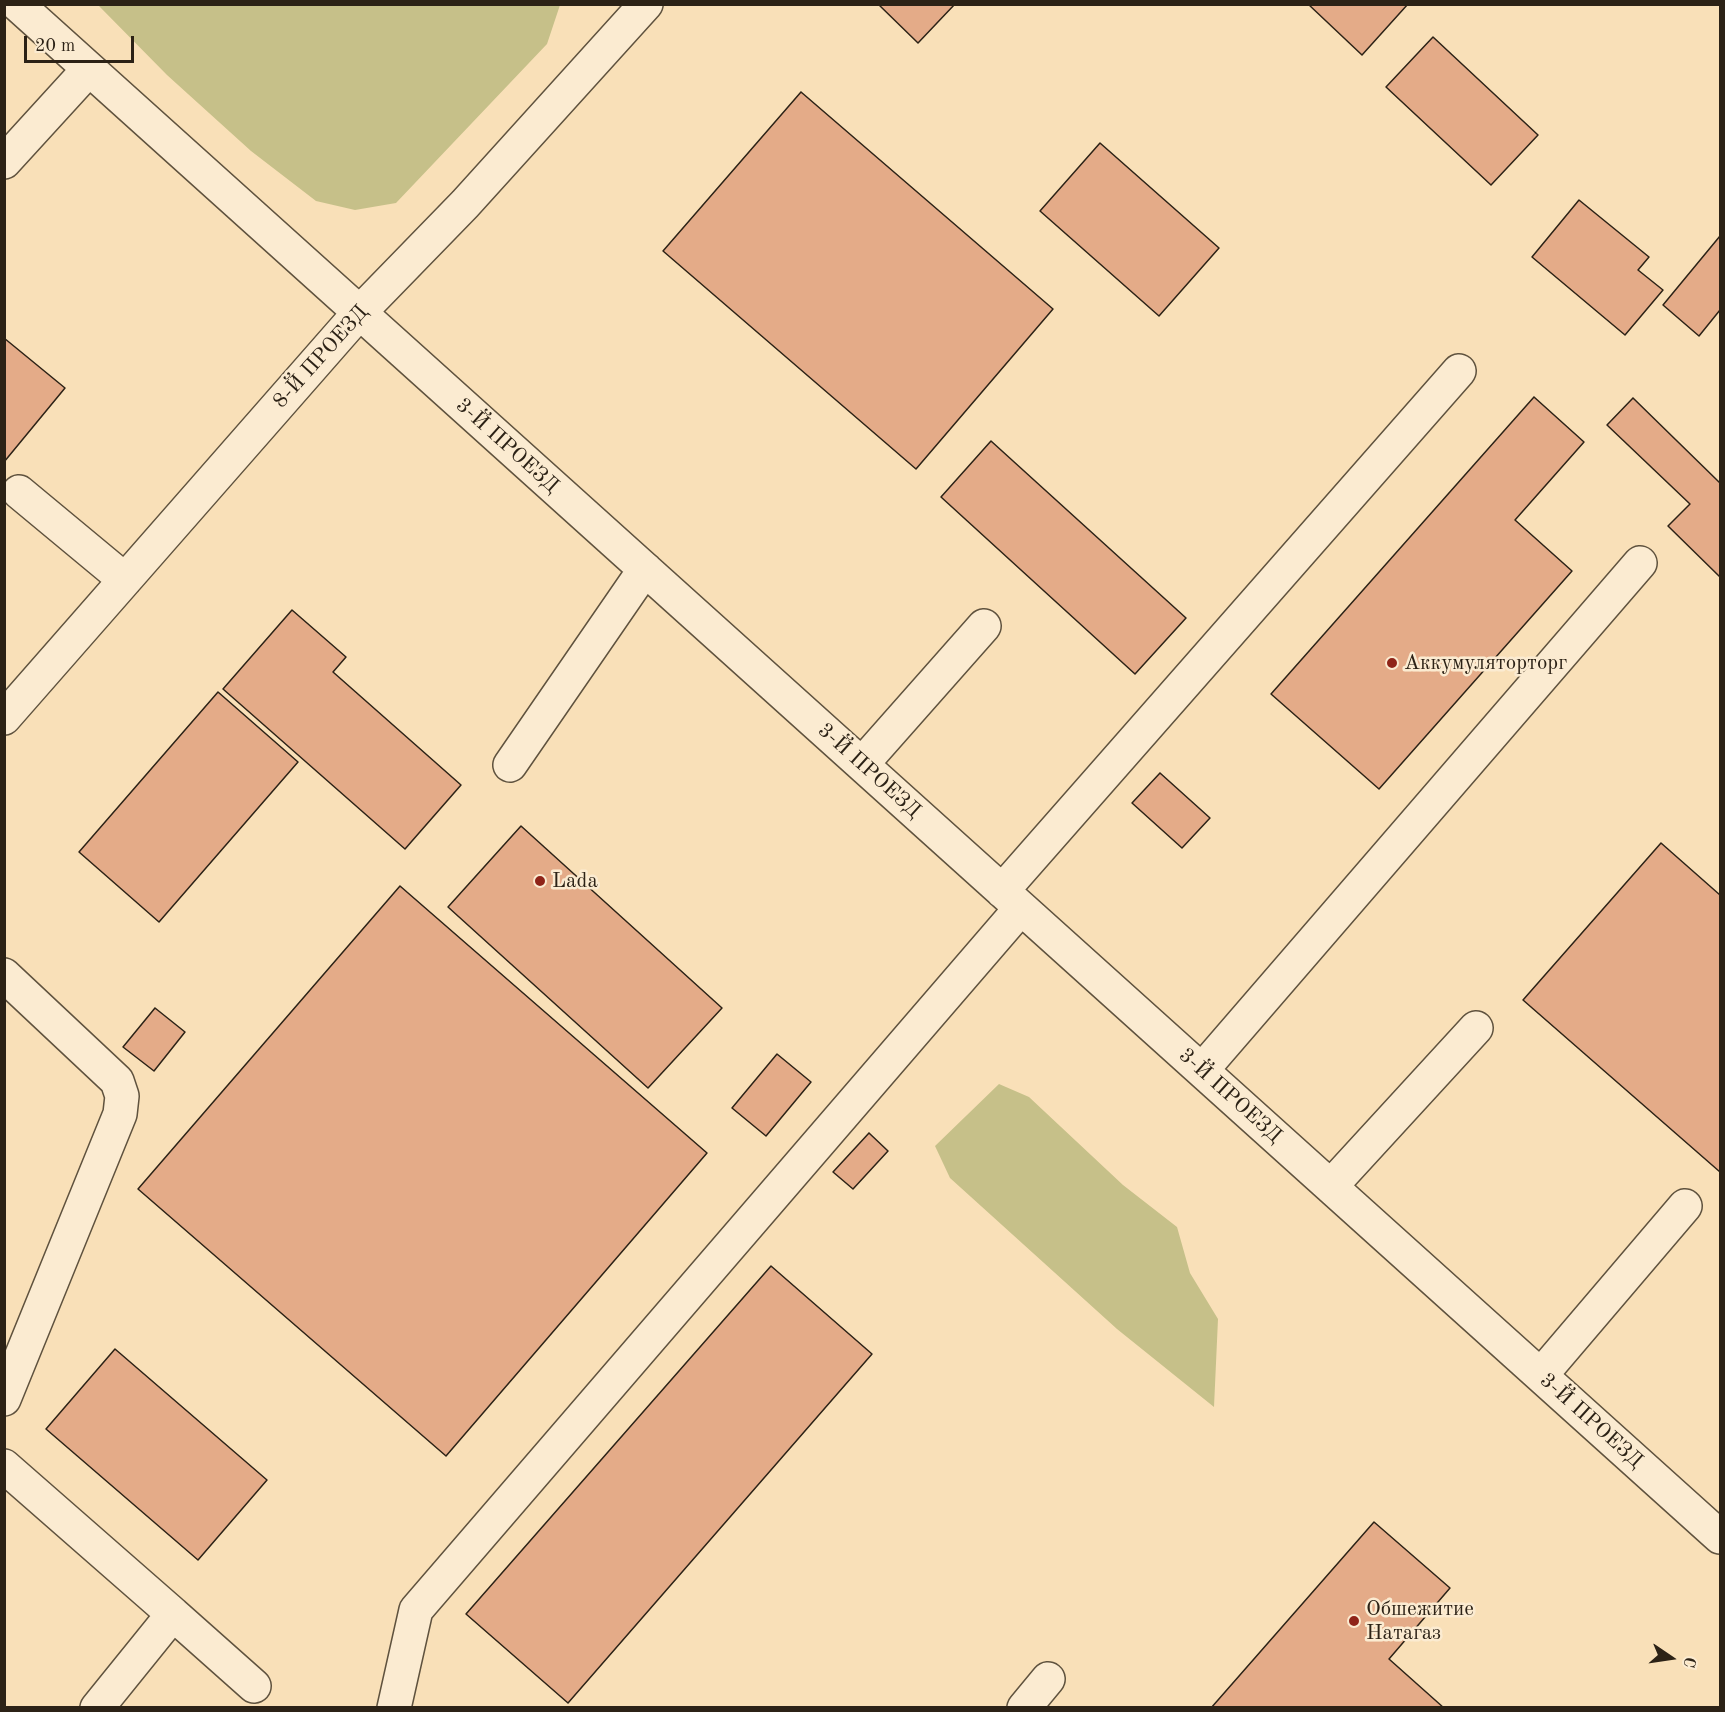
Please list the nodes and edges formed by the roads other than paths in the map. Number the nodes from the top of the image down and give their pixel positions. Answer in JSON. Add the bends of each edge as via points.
{"nodes":[{"id":1,"x":646,"y":4,"type":"edge"},
{"id":2,"x":24,"y":7,"type":"edge"},
{"id":3,"x":89,"y":69,"type":"junction"},
{"id":4,"x":4,"y":162,"type":"edge"},
{"id":5,"x":359,"y":313,"type":"junction"},
{"id":6,"x":1459,"y":371,"type":"dead end"},
{"id":7,"x":19,"y":492,"type":"dead end"},
{"id":8,"x":1640,"y":563,"type":"dead end"},
{"id":9,"x":645,"y":569,"type":"junction"},
{"id":10,"x":124,"y":580,"type":"junction"},
{"id":11,"x":984,"y":626,"type":"dead end"},
{"id":12,"x":4,"y":718,"type":"edge"},
{"id":13,"x":862,"y":764,"type":"junction"},
{"id":14,"x":510,"y":765,"type":"dead end"},
{"id":15,"x":1012,"y":899,"type":"junction"},
{"id":16,"x":4,"y":975,"type":"edge"},
{"id":17,"x":1476,"y":1028,"type":"dead end"},
{"id":18,"x":1202,"y":1070,"type":"junction"},
{"id":19,"x":1331,"y":1186,"type":"junction"},
{"id":20,"x":1685,"y":1206,"type":"dead end"},
{"id":21,"x":1541,"y":1375,"type":"junction"},
{"id":22,"x":4,"y":1399,"type":"edge"},
{"id":23,"x":4,"y":1466,"type":"edge"},
{"id":24,"x":1720,"y":1537,"type":"edge"},
{"id":25,"x":173,"y":1614,"type":"junction"},
{"id":26,"x":1048,"y":1679,"type":"dead end"},
{"id":27,"x":254,"y":1686,"type":"dead end"},
{"id":28,"x":97,"y":1707,"type":"edge"},
{"id":29,"x":394,"y":1707,"type":"edge"},
{"id":30,"x":1024,"y":1707,"type":"edge"}],
"edges":[{"from":1,"to":5,"type":"street","name":"8-Й ПРОЕЗД","via":[[465,204]]},
{"from":2,"to":3,"type":"street","name":"3-Й ПРОЕЗД"},
{"from":3,"to":4,"type":"street"},
{"from":3,"to":5,"type":"street","name":"3-Й ПРОЕЗД"},
{"from":5,"to":9,"type":"street","name":"3-Й ПРОЕЗД"},
{"from":5,"to":10,"type":"street","name":"8-Й ПРОЕЗД"},
{"from":6,"to":15,"type":"street"},
{"from":7,"to":10,"type":"street"},
{"from":8,"to":18,"type":"street"},
{"from":9,"to":13,"type":"street","name":"3-Й ПРОЕЗД"},
{"from":9,"to":14,"type":"street"},
{"from":10,"to":12,"type":"street","name":"8-Й ПРОЕЗД"},
{"from":11,"to":13,"type":"street"},
{"from":13,"to":15,"type":"street","name":"3-Й ПРОЕЗД"},
{"from":15,"to":18,"type":"street","name":"3-Й ПРОЕЗД"},
{"from":15,"to":29,"type":"street","via":[[416,1610]]},
{"from":16,"to":22,"type":"street","via":[[117,1081],[122,1096],[120,1114]]},
{"from":17,"to":19,"type":"street"},
{"from":18,"to":19,"type":"street","name":"3-Й ПРОЕЗД"},
{"from":19,"to":21,"type":"street","name":"3-Й ПРОЕЗД"},
{"from":20,"to":21,"type":"street"},
{"from":21,"to":24,"type":"street","name":"3-Й ПРОЕЗД"},
{"from":23,"to":25,"type":"street"},
{"from":25,"to":27,"type":"street"},
{"from":25,"to":28,"type":"street"},
{"from":26,"to":30,"type":"street"}]}
